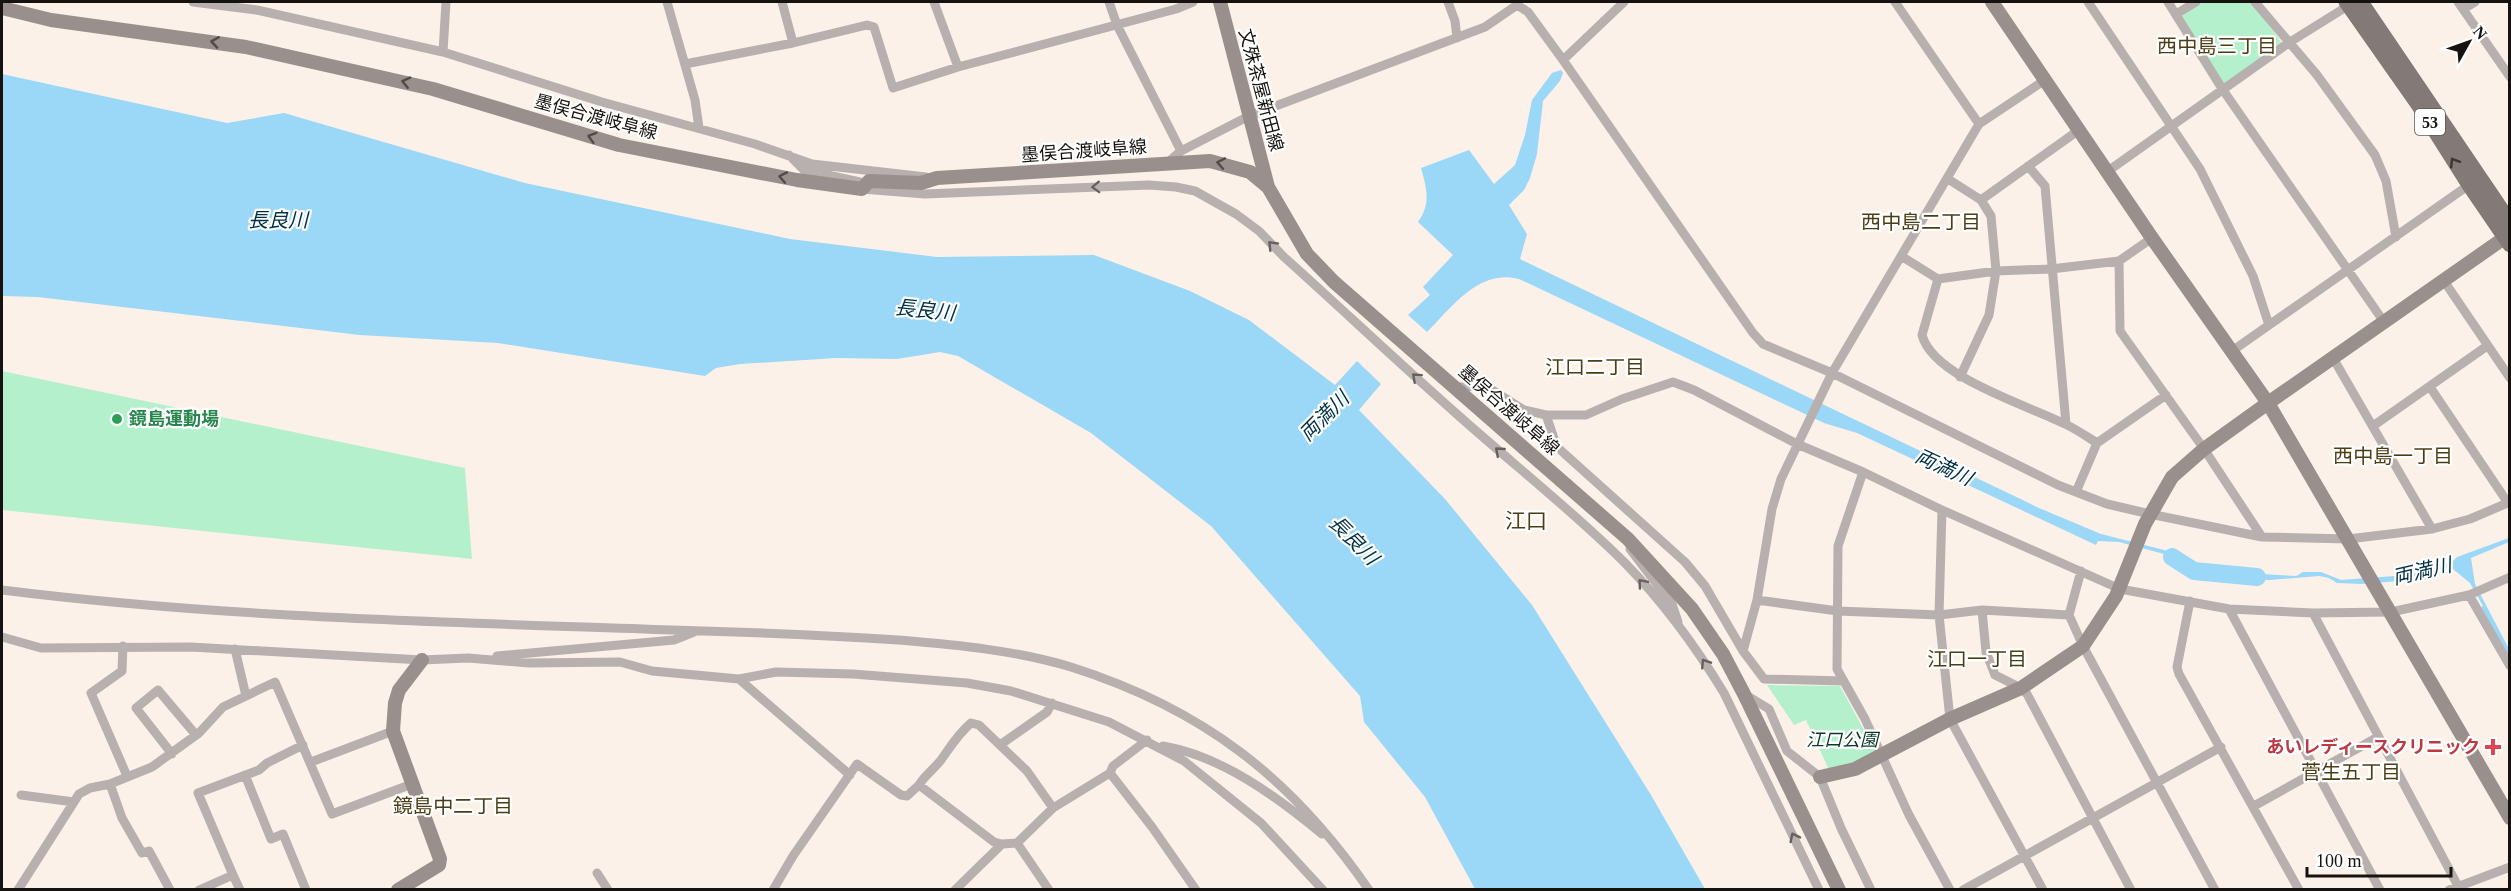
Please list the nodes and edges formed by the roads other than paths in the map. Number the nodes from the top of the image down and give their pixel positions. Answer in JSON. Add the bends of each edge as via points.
{"nodes":[{"id":1,"x":193,"y":2,"type":"edge"},
{"id":2,"x":446,"y":2,"type":"edge"},
{"id":3,"x":667,"y":2,"type":"edge"},
{"id":4,"x":782,"y":2,"type":"edge"},
{"id":5,"x":934,"y":2,"type":"edge"},
{"id":6,"x":1109,"y":2,"type":"edge"},
{"id":7,"x":1193,"y":2,"type":"edge"},
{"id":8,"x":1220,"y":2,"type":"edge"},
{"id":9,"x":1448,"y":2,"type":"edge"},
{"id":10,"x":1624,"y":2,"type":"edge"},
{"id":11,"x":1895,"y":2,"type":"edge"},
{"id":12,"x":1995,"y":2,"type":"edge"},
{"id":13,"x":2088,"y":2,"type":"edge"},
{"id":14,"x":2168,"y":2,"type":"edge"},
{"id":15,"x":2196,"y":2,"type":"edge"},
{"id":16,"x":2255,"y":2,"type":"edge"},
{"id":17,"x":2475,"y":2,"type":"edge"},
{"id":18,"x":1517,"y":3,"type":"edge"},
{"id":19,"x":2353,"y":3,"type":"edge"},
{"id":20,"x":2460,"y":5,"type":"edge"},
{"id":21,"x":2,"y":8,"type":"edge"},
{"id":22,"x":2176,"y":14,"type":"junction"},
{"id":23,"x":1117,"y":25,"type":"junction"},
{"id":24,"x":1457,"y":38,"type":"junction"},
{"id":25,"x":2290,"y":42,"type":"junction"},
{"id":26,"x":793,"y":43,"type":"junction"},
{"id":27,"x":443,"y":52,"type":"junction"},
{"id":28,"x":1563,"y":60,"type":"junction"},
{"id":29,"x":685,"y":63,"type":"junction"},
{"id":30,"x":958,"y":67,"type":"junction"},
{"id":31,"x":2510,"y":77,"type":"edge"},
{"id":32,"x":2045,"y":80,"type":"junction"},
{"id":33,"x":2223,"y":90,"type":"junction"},
{"id":34,"x":1249,"y":116,"type":"junction"},
{"id":35,"x":1978,"y":124,"type":"junction"},
{"id":36,"x":2172,"y":126,"type":"junction"},
{"id":37,"x":699,"y":128,"type":"junction"},
{"id":38,"x":2079,"y":130,"type":"junction"},
{"id":39,"x":1181,"y":151,"type":"junction"},
{"id":40,"x":789,"y":155,"type":"junction"},
{"id":41,"x":1166,"y":164,"type":"junction"},
{"id":42,"x":2028,"y":166,"type":"junction"},
{"id":43,"x":2108,"y":171,"type":"junction"},
{"id":44,"x":937,"y":178,"type":"junction"},
{"id":45,"x":1948,"y":179,"type":"junction"},
{"id":46,"x":2469,"y":185,"type":"junction"},
{"id":47,"x":1268,"y":187,"type":"junction"},
{"id":48,"x":862,"y":189,"type":"junction"},
{"id":49,"x":1981,"y":200,"type":"junction"},
{"id":50,"x":2510,"y":222,"type":"edge"},
{"id":51,"x":2396,"y":237,"type":"junction"},
{"id":52,"x":2152,"y":238,"type":"junction"},
{"id":53,"x":2508,"y":239,"type":"edge"},
{"id":54,"x":1901,"y":256,"type":"junction"},
{"id":55,"x":2120,"y":261,"type":"junction"},
{"id":56,"x":2052,"y":269,"type":"junction"},
{"id":57,"x":1996,"y":271,"type":"junction"},
{"id":58,"x":2347,"y":271,"type":"junction"},
{"id":59,"x":1938,"y":279,"type":"junction"},
{"id":60,"x":2444,"y":281,"type":"junction"},
{"id":61,"x":2384,"y":322,"type":"junction"},
{"id":62,"x":2269,"y":324,"type":"junction"},
{"id":63,"x":2487,"y":346,"type":"junction"},
{"id":64,"x":2232,"y":351,"type":"junction"},
{"id":65,"x":2333,"y":358,"type":"junction"},
{"id":66,"x":1831,"y":376,"type":"junction"},
{"id":67,"x":1960,"y":376,"type":"junction"},
{"id":68,"x":2510,"y":378,"type":"edge"},
{"id":69,"x":1456,"y":387,"type":"junction"},
{"id":70,"x":2430,"y":387,"type":"junction"},
{"id":71,"x":2166,"y":395,"type":"junction"},
{"id":72,"x":2268,"y":403,"type":"junction"},
{"id":73,"x":1546,"y":415,"type":"junction"},
{"id":74,"x":2066,"y":424,"type":"junction"},
{"id":75,"x":2373,"y":426,"type":"junction"},
{"id":76,"x":1798,"y":442,"type":"junction"},
{"id":77,"x":2097,"y":443,"type":"junction"},
{"id":78,"x":2204,"y":449,"type":"junction"},
{"id":79,"x":1863,"y":472,"type":"junction"},
{"id":80,"x":2076,"y":492,"type":"junction"},
{"id":81,"x":2509,"y":503,"type":"edge"},
{"id":82,"x":1942,"y":510,"type":"junction"},
{"id":83,"x":2147,"y":519,"type":"junction"},
{"id":84,"x":2432,"y":529,"type":"junction"},
{"id":85,"x":2262,"y":537,"type":"junction"},
{"id":86,"x":1628,"y":539,"type":"junction"},
{"id":87,"x":2348,"y":539,"type":"junction"},
{"id":88,"x":2080,"y":571,"type":"junction"},
{"id":89,"x":2510,"y":577,"type":"edge"},
{"id":90,"x":2122,"y":585,"type":"junction"},
{"id":91,"x":2,"y":590,"type":"edge"},
{"id":92,"x":2469,"y":595,"type":"junction"},
{"id":93,"x":1757,"y":600,"type":"junction"},
{"id":94,"x":2190,"y":601,"type":"junction"},
{"id":95,"x":2388,"y":608,"type":"junction"},
{"id":96,"x":1982,"y":609,"type":"junction"},
{"id":97,"x":2229,"y":609,"type":"junction"},
{"id":98,"x":1838,"y":611,"type":"junction"},
{"id":99,"x":2313,"y":613,"type":"junction"},
{"id":100,"x":1939,"y":615,"type":"junction"},
{"id":101,"x":2069,"y":615,"type":"junction"},
{"id":102,"x":1680,"y":627,"type":"junction"},
{"id":103,"x":696,"y":631,"type":"junction"},
{"id":104,"x":2,"y":637,"type":"edge"},
{"id":105,"x":123,"y":646,"type":"junction"},
{"id":106,"x":2083,"y":646,"type":"junction"},
{"id":107,"x":235,"y":650,"type":"junction"},
{"id":108,"x":1743,"y":651,"type":"junction"},
{"id":109,"x":468,"y":658,"type":"junction"},
{"id":110,"x":422,"y":660,"type":"junction"},
{"id":111,"x":2510,"y":666,"type":"edge"},
{"id":112,"x":739,"y":679,"type":"junction"},
{"id":113,"x":1844,"y":681,"type":"junction"},
{"id":114,"x":2022,"y":688,"type":"junction"},
{"id":115,"x":1744,"y":694,"type":"junction"},
{"id":116,"x":246,"y":696,"type":"junction"},
{"id":117,"x":1052,"y":703,"type":"junction"},
{"id":118,"x":1950,"y":719,"type":"junction"},
{"id":119,"x":393,"y":731,"type":"junction"},
{"id":120,"x":196,"y":735,"type":"junction"},
{"id":121,"x":2378,"y":737,"type":"junction"},
{"id":122,"x":1151,"y":743,"type":"junction"},
{"id":123,"x":303,"y":745,"type":"junction"},
{"id":124,"x":1000,"y":745,"type":"junction"},
{"id":125,"x":2221,"y":747,"type":"junction"},
{"id":126,"x":172,"y":754,"type":"junction"},
{"id":127,"x":1883,"y":756,"type":"junction"},
{"id":128,"x":311,"y":762,"type":"junction"},
{"id":129,"x":2317,"y":772,"type":"junction"},
{"id":130,"x":1110,"y":773,"type":"junction"},
{"id":131,"x":245,"y":775,"type":"junction"},
{"id":132,"x":850,"y":775,"type":"junction"},
{"id":133,"x":127,"y":776,"type":"junction"},
{"id":134,"x":1820,"y":777,"type":"junction"},
{"id":135,"x":2157,"y":782,"type":"junction"},
{"id":136,"x":111,"y":784,"type":"junction"},
{"id":137,"x":412,"y":784,"type":"junction"},
{"id":138,"x":919,"y":785,"type":"junction"},
{"id":139,"x":21,"y":795,"type":"dead end"},
{"id":140,"x":74,"y":802,"type":"junction"},
{"id":141,"x":2254,"y":806,"type":"junction"},
{"id":142,"x":1053,"y":808,"type":"junction"},
{"id":143,"x":2092,"y":817,"type":"junction"},
{"id":144,"x":2510,"y":818,"type":"edge"},
{"id":145,"x":1017,"y":843,"type":"junction"},
{"id":146,"x":1002,"y":844,"type":"junction"},
{"id":147,"x":1342,"y":851,"type":"junction"},
{"id":148,"x":2024,"y":854,"type":"junction"},
{"id":149,"x":2510,"y":867,"type":"edge"},
{"id":150,"x":597,"y":873,"type":"dead end"},
{"id":151,"x":233,"y":874,"type":"junction"},
{"id":152,"x":23,"y":888,"type":"edge"},
{"id":153,"x":2454,"y":888,"type":"edge"},
{"id":154,"x":170,"y":890,"type":"edge"},
{"id":155,"x":199,"y":890,"type":"edge"},
{"id":156,"x":240,"y":890,"type":"edge"},
{"id":157,"x":306,"y":890,"type":"edge"},
{"id":158,"x":398,"y":890,"type":"edge"},
{"id":159,"x":608,"y":890,"type":"edge"},
{"id":160,"x":773,"y":890,"type":"edge"},
{"id":161,"x":956,"y":890,"type":"edge"},
{"id":162,"x":1049,"y":890,"type":"edge"},
{"id":163,"x":1196,"y":890,"type":"edge"},
{"id":164,"x":1323,"y":890,"type":"edge"},
{"id":165,"x":1369,"y":890,"type":"edge"},
{"id":166,"x":1819,"y":890,"type":"edge"},
{"id":167,"x":1839,"y":890,"type":"edge"},
{"id":168,"x":1871,"y":890,"type":"edge"},
{"id":169,"x":1950,"y":890,"type":"edge"},
{"id":170,"x":1963,"y":890,"type":"edge"},
{"id":171,"x":2043,"y":890,"type":"edge"},
{"id":172,"x":2131,"y":890,"type":"edge"},
{"id":173,"x":2215,"y":890,"type":"edge"},
{"id":174,"x":2299,"y":890,"type":"edge"},
{"id":175,"x":2380,"y":890,"type":"edge"}],
"edges":[{"from":1,"to":27,"type":"street","via":[[257,10]]},
{"from":2,"to":27,"type":"street"},
{"from":3,"to":29,"type":"street"},
{"from":4,"to":26,"type":"street"},
{"from":5,"to":30,"type":"street"},
{"from":6,"to":23,"type":"street"},
{"from":7,"to":23,"type":"street"},
{"from":8,"to":34,"type":"main road","name":"文殊茶屋新田線"},
{"from":9,"to":24,"type":"street"},
{"from":10,"to":28,"type":"street"},
{"from":11,"to":35,"type":"street"},
{"from":12,"to":32,"type":"main road"},
{"from":13,"to":36,"type":"street"},
{"from":14,"to":22,"type":"street"},
{"from":15,"to":22,"type":"street"},
{"from":16,"to":25,"type":"street"},
{"from":17,"to":20,"type":"street"},
{"from":18,"to":24,"type":"street","via":[[1485,27]]},
{"from":18,"to":28,"type":"street"},
{"from":19,"to":25,"type":"street"},
{"from":46,"to":19,"type":"main road","number":"53","one_way":true},
{"from":19,"to":50,"type":"main road","number":"53"},
{"from":20,"to":31,"type":"street"},
{"from":48,"to":21,"type":"main road","name":"墨俣合渡岐阜線","one_way":true,"via":[[619,145],[433,89],[257,50],[51,20]]},
{"from":22,"to":33,"type":"street"},
{"from":23,"to":30,"type":"street"},
{"from":23,"to":39,"type":"street"},
{"from":24,"to":34,"type":"street"},
{"from":25,"to":33,"type":"street"},
{"from":25,"to":51,"type":"street","via":[[2375,155],[2386,181]]},
{"from":26,"to":29,"type":"street"},
{"from":26,"to":30,"type":"street","via":[[867,25],[874,27],[893,88]]},
{"from":27,"to":37,"type":"street"},
{"from":28,"to":66,"type":"street","via":[[1753,333],[1763,344]]},
{"from":29,"to":37,"type":"street"},
{"from":32,"to":35,"type":"street"},
{"from":32,"to":38,"type":"main road"},
{"from":33,"to":36,"type":"street"},
{"from":33,"to":58,"type":"street"},
{"from":34,"to":39,"type":"street"},
{"from":34,"to":47,"type":"main road","name":"文殊茶屋新田線"},
{"from":35,"to":45,"type":"street"},
{"from":36,"to":43,"type":"street"},
{"from":36,"to":62,"type":"street","via":[[2200,169],[2253,276]]},
{"from":37,"to":40,"type":"street"},
{"from":38,"to":42,"type":"street"},
{"from":38,"to":43,"type":"main road"},
{"from":39,"to":41,"type":"street"},
{"from":40,"to":44,"type":"street","via":[[812,164]]},
{"from":40,"to":48,"type":"street","via":[[804,170],[860,182]]},
{"from":41,"to":44,"type":"main road","name":"墨俣合渡岐阜線"},
{"from":47,"to":41,"type":"main road","name":"墨俣合渡岐阜線","one_way":true,"via":[[1250,172],[1230,165],[1210,161]]},
{"from":42,"to":49,"type":"street"},
{"from":42,"to":56,"type":"street","via":[[2045,186]]},
{"from":43,"to":52,"type":"main road"},
{"from":44,"to":48,"type":"main road","name":"墨俣合渡岐阜線","via":[[921,183],[869,181]]},
{"from":45,"to":49,"type":"street"},
{"from":45,"to":54,"type":"street"},
{"from":46,"to":51,"type":"street"},
{"from":46,"to":53,"type":"main road","number":"53"},
{"from":47,"to":69,"type":"main road","name":"墨俣合渡岐阜線","via":[[1307,254]]},
{"from":102,"to":48,"type":"street","one_way":true,"via":[[1628,565],[1594,533],[1459,416],[1259,231],[1216,201],[1195,191],[1149,185],[925,194]]},
{"from":49,"to":57,"type":"street","via":[[1991,216]]},
{"from":51,"to":58,"type":"street"},
{"from":52,"to":55,"type":"street"},
{"from":52,"to":64,"type":"main road"},
{"from":53,"to":60,"type":"main road"},
{"from":54,"to":59,"type":"street"},
{"from":54,"to":66,"type":"street"},
{"from":55,"to":56,"type":"street"},
{"from":55,"to":71,"type":"street","via":[[2120,331]]},
{"from":56,"to":57,"type":"street"},
{"from":56,"to":74,"type":"street"},
{"from":57,"to":59,"type":"street"},
{"from":57,"to":67,"type":"street","via":[[1989,315]]},
{"from":58,"to":61,"type":"street"},
{"from":58,"to":62,"type":"street"},
{"from":59,"to":67,"type":"street","via":[[1923,340],[1940,363]]},
{"from":60,"to":61,"type":"main road"},
{"from":60,"to":63,"type":"street"},
{"from":61,"to":65,"type":"main road"},
{"from":62,"to":64,"type":"street"},
{"from":63,"to":68,"type":"street"},
{"from":63,"to":70,"type":"street"},
{"from":64,"to":72,"type":"main road"},
{"from":65,"to":72,"type":"main road"},
{"from":65,"to":75,"type":"street"},
{"from":66,"to":76,"type":"street"},
{"from":66,"to":80,"type":"street"},
{"from":67,"to":74,"type":"street"},
{"from":69,"to":73,"type":"street","via":[[1486,386],[1524,410]]},
{"from":69,"to":86,"type":"main road","name":"墨俣合渡岐阜線"},
{"from":70,"to":75,"type":"street"},
{"from":70,"to":81,"type":"street"},
{"from":71,"to":77,"type":"street"},
{"from":71,"to":78,"type":"street"},
{"from":72,"to":78,"type":"main road"},
{"from":72,"to":87,"type":"main road"},
{"from":73,"to":76,"type":"street","via":[[1586,415],[1673,382]]},
{"from":73,"to":108,"type":"street","via":[[1557,447],[1685,562],[1705,586]]},
{"from":74,"to":77,"type":"street"},
{"from":75,"to":84,"type":"street"},
{"from":76,"to":79,"type":"street"},
{"from":76,"to":93,"type":"street","via":[[1772,509]]},
{"from":77,"to":80,"type":"street"},
{"from":78,"to":83,"type":"main road","via":[[2172,477]]},
{"from":78,"to":85,"type":"street"},
{"from":79,"to":82,"type":"street"},
{"from":79,"to":98,"type":"street","via":[[1838,546]]},
{"from":80,"to":83,"type":"street"},
{"from":81,"to":84,"type":"street"},
{"from":82,"to":88,"type":"street"},
{"from":82,"to":100,"type":"street"},
{"from":83,"to":85,"type":"street"},
{"from":83,"to":90,"type":"main road"},
{"from":84,"to":87,"type":"street"},
{"from":85,"to":87,"type":"street"},
{"from":86,"to":102,"type":"street","via":[[1631,550],[1672,604]]},
{"from":86,"to":115,"type":"main road","name":"墨俣合渡岐阜線","via":[[1692,609]]},
{"from":87,"to":95,"type":"main road"},
{"from":88,"to":90,"type":"street"},
{"from":88,"to":101,"type":"street"},
{"from":89,"to":92,"type":"street"},
{"from":90,"to":94,"type":"street"},
{"from":90,"to":106,"type":"main road"},
{"from":91,"to":103,"type":"street","via":[[212,611]]},
{"from":92,"to":95,"type":"street"},
{"from":92,"to":111,"type":"street"},
{"from":93,"to":98,"type":"street"},
{"from":93,"to":108,"type":"street"},
{"from":94,"to":97,"type":"street"},
{"from":94,"to":125,"type":"street","via":[[2177,668]]},
{"from":95,"to":99,"type":"street"},
{"from":95,"to":144,"type":"main road"},
{"from":96,"to":100,"type":"street"},
{"from":96,"to":101,"type":"street"},
{"from":96,"to":114,"type":"street","via":[[1986,652],[1995,675]]},
{"from":97,"to":99,"type":"street"},
{"from":97,"to":129,"type":"street"},
{"from":98,"to":100,"type":"street"},
{"from":98,"to":113,"type":"street","via":[[1837,669]]},
{"from":99,"to":121,"type":"street"},
{"from":100,"to":118,"type":"street"},
{"from":101,"to":106,"type":"street"},
{"from":166,"to":102,"type":"street","one_way":true,"via":[[1741,726],[1706,663]]},
{"from":103,"to":109,"type":"street","via":[[674,640]]},
{"from":103,"to":147,"type":"street","via":[[964,645],[1070,667],[1170,707],[1227,741],[1282,784]]},
{"from":104,"to":105,"type":"street","via":[[41,648]]},
{"from":105,"to":107,"type":"street"},
{"from":105,"to":133,"type":"street","via":[[122,671],[91,693]]},
{"from":106,"to":114,"type":"main road"},
{"from":106,"to":135,"type":"street"},
{"from":107,"to":110,"type":"street"},
{"from":107,"to":116,"type":"street"},
{"from":108,"to":113,"type":"street","via":[[1764,680]]},
{"from":109,"to":110,"type":"street"},
{"from":109,"to":112,"type":"street","via":[[529,663],[620,662],[652,671]]},
{"from":110,"to":119,"type":"main road","via":[[399,690]]},
{"from":112,"to":117,"type":"street","via":[[776,672],[853,674],[967,683]]},
{"from":112,"to":132,"type":"street"},
{"from":113,"to":127,"type":"street"},
{"from":114,"to":118,"type":"main road"},
{"from":114,"to":143,"type":"street"},
{"from":115,"to":134,"type":"street","via":[[1769,709],[1787,751]]},
{"from":115,"to":167,"type":"main road","name":"墨俣合渡岐阜線"},
{"from":116,"to":120,"type":"street","via":[[224,707]]},
{"from":116,"to":123,"type":"street","via":[[275,682]]},
{"from":117,"to":122,"type":"street","via":[[1109,722]]},
{"from":117,"to":124,"type":"street","via":[[1047,712]]},
{"from":118,"to":127,"type":"main road"},
{"from":118,"to":148,"type":"street"},
{"from":119,"to":128,"type":"street"},
{"from":119,"to":137,"type":"main road"},
{"from":120,"to":126,"type":"street"},
{"from":120,"to":126,"type":"street","via":[[158,690],[136,708]]},
{"from":121,"to":129,"type":"street"},
{"from":121,"to":153,"type":"street"},
{"from":122,"to":130,"type":"street","via":[[1113,766]]},
{"from":122,"to":147,"type":"street","via":[[1210,762],[1276,796]]},
{"from":122,"to":164,"type":"street","via":[[1184,761],[1229,795],[1261,823]]},
{"from":123,"to":128,"type":"street"},
{"from":123,"to":131,"type":"street"},
{"from":124,"to":138,"type":"street","via":[[979,725],[970,723]]},
{"from":124,"to":142,"type":"street","via":[[1027,771]]},
{"from":125,"to":135,"type":"street"},
{"from":125,"to":141,"type":"street"},
{"from":126,"to":133,"type":"street"},
{"from":127,"to":134,"type":"main road","via":[[1855,769]]},
{"from":127,"to":169,"type":"street","via":[[1909,815]]},
{"from":128,"to":137,"type":"street","via":[[332,814]]},
{"from":129,"to":141,"type":"street"},
{"from":129,"to":175,"type":"street"},
{"from":130,"to":142,"type":"street"},
{"from":130,"to":163,"type":"street"},
{"from":131,"to":151,"type":"street","via":[[198,793]]},
{"from":131,"to":157,"type":"street","via":[[272,839],[284,834]]},
{"from":132,"to":138,"type":"street","via":[[857,764],[907,796]]},
{"from":132,"to":160,"type":"street"},
{"from":133,"to":136,"type":"street"},
{"from":134,"to":168,"type":"street"},
{"from":135,"to":143,"type":"street"},
{"from":135,"to":173,"type":"street"},
{"from":136,"to":140,"type":"street","via":[[90,788]]},
{"from":136,"to":154,"type":"street","via":[[122,818],[142,853],[149,851]]},
{"from":137,"to":158,"type":"main road","via":[[440,859],[439,865]]},
{"from":138,"to":146,"type":"street","via":[[994,842]]},
{"from":139,"to":140,"type":"street"},
{"from":140,"to":152,"type":"street"},
{"from":141,"to":174,"type":"street"},
{"from":142,"to":145,"type":"street"},
{"from":143,"to":148,"type":"street"},
{"from":143,"to":172,"type":"street"},
{"from":145,"to":146,"type":"street"},
{"from":145,"to":162,"type":"street"},
{"from":146,"to":161,"type":"street"},
{"from":147,"to":165,"type":"street"},
{"from":148,"to":170,"type":"street"},
{"from":148,"to":171,"type":"street"},
{"from":149,"to":153,"type":"street"},
{"from":150,"to":159,"type":"street"},
{"from":151,"to":155,"type":"street"},
{"from":151,"to":156,"type":"street"}]}
